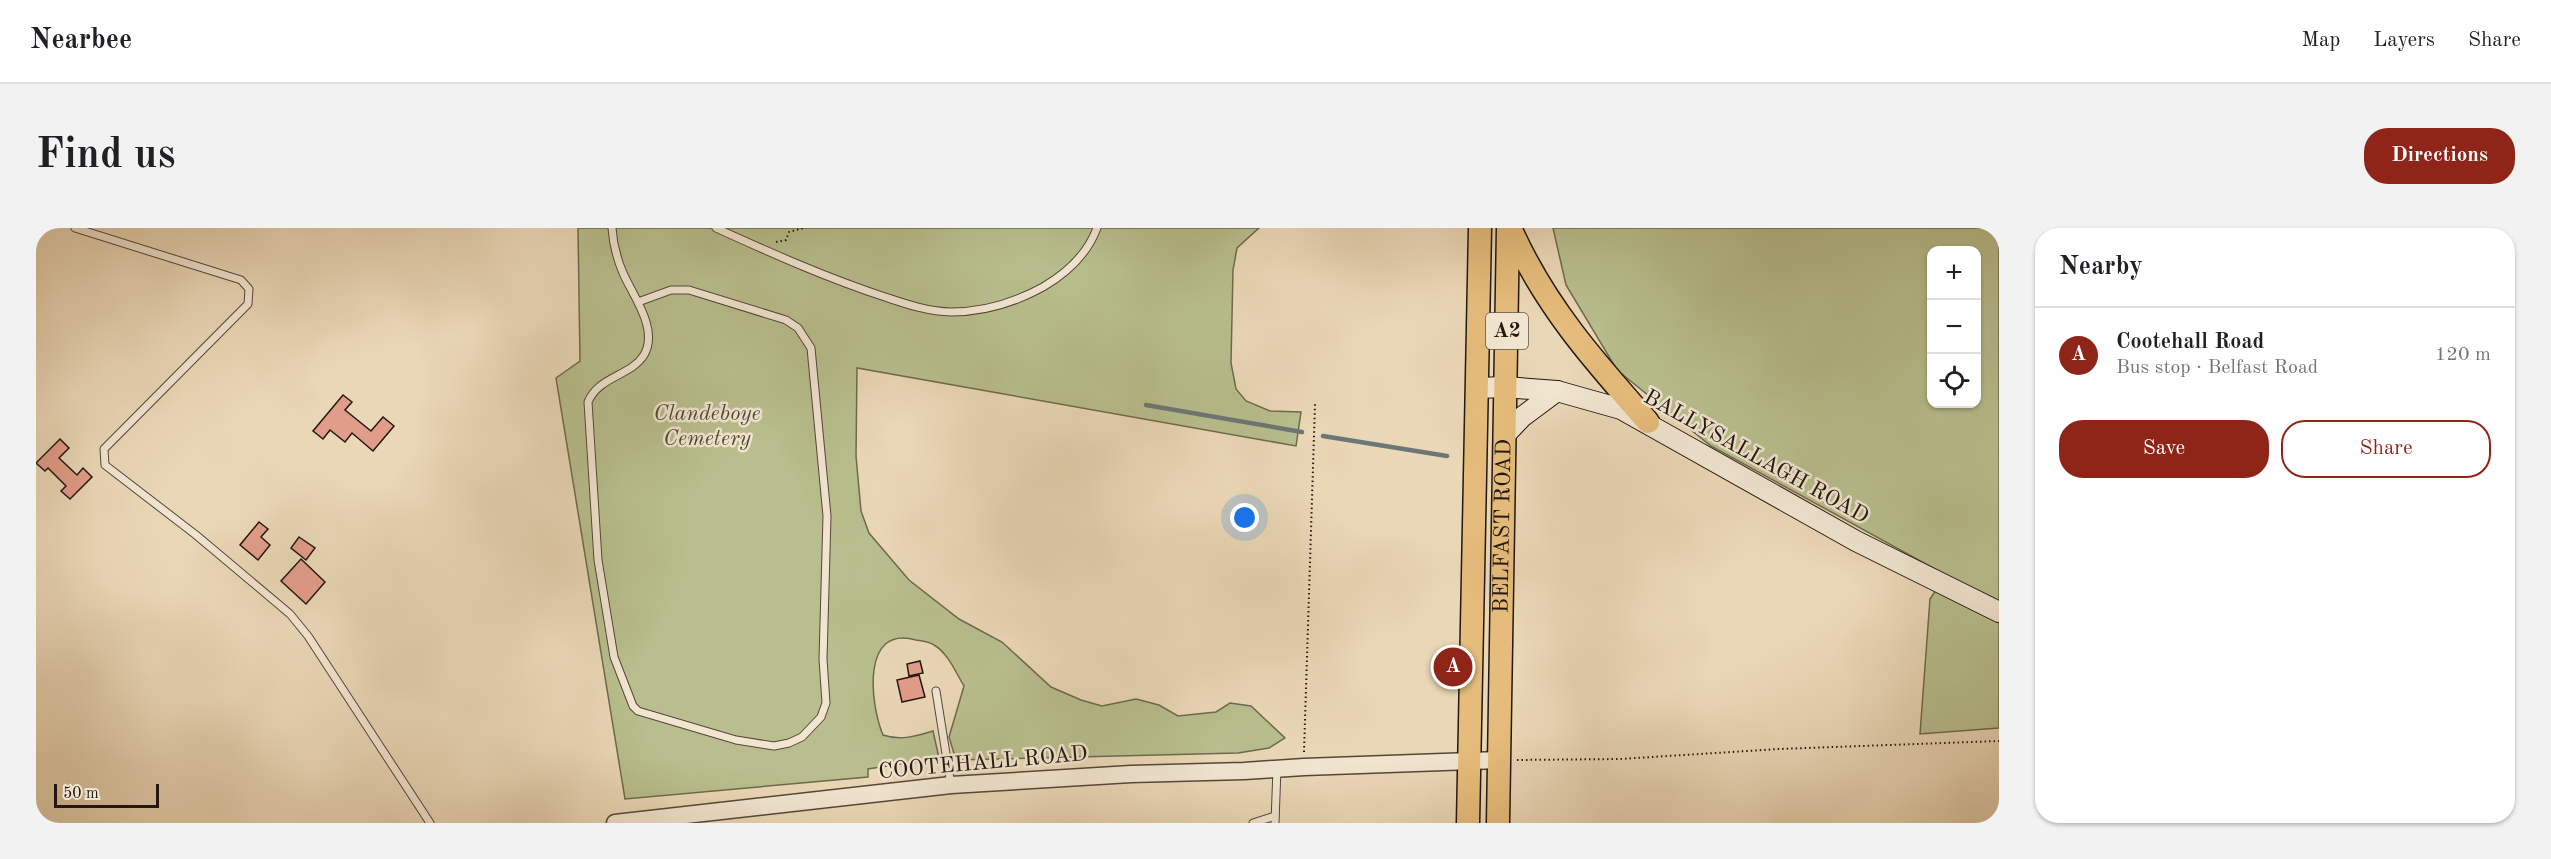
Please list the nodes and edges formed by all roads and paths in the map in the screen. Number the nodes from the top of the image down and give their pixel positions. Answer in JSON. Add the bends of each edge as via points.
{"nodes":[{"id":1,"x":75,"y":228,"type":"edge"},
{"id":2,"x":612,"y":228,"type":"edge"},
{"id":3,"x":716,"y":228,"type":"edge"},
{"id":4,"x":804,"y":228,"type":"edge"},
{"id":5,"x":1097,"y":228,"type":"edge"},
{"id":6,"x":1479,"y":228,"type":"edge"},
{"id":7,"x":1509,"y":228,"type":"edge"},
{"id":8,"x":758,"y":246,"type":"junction"},
{"id":9,"x":638,"y":302,"type":"junction"},
{"id":10,"x":1505,"y":387,"type":"junction"},
{"id":11,"x":1477,"y":388,"type":"junction"},
{"id":12,"x":1557,"y":391,"type":"junction"},
{"id":13,"x":1315,"y":404,"type":"dead end"},
{"id":14,"x":1648,"y":422,"type":"junction"},
{"id":15,"x":1504,"y":435,"type":"junction"},
{"id":16,"x":1999,"y":612,"type":"edge"},
{"id":17,"x":936,"y":691,"type":"dead end"},
{"id":18,"x":1999,"y":741,"type":"edge"},
{"id":19,"x":1499,"y":760,"type":"junction"},
{"id":20,"x":1470,"y":762,"type":"junction"},
{"id":21,"x":1304,"y":767,"type":"junction"},
{"id":22,"x":1277,"y":768,"type":"junction"},
{"id":23,"x":951,"y":785,"type":"junction"},
{"id":24,"x":1275,"y":820,"type":"edge"},
{"id":25,"x":430,"y":823,"type":"edge"},
{"id":26,"x":615,"y":823,"type":"edge"},
{"id":27,"x":1253,"y":823,"type":"edge"},
{"id":28,"x":1468,"y":823,"type":"edge"},
{"id":29,"x":1498,"y":823,"type":"edge"}],
"edges":[{"from":1,"to":25,"type":"lane","via":[[241,279],[249,289],[248,304],[104,448],[105,465],[290,614]]},
{"from":2,"to":9,"type":"lane","via":[[616,254]]},
{"from":3,"to":8,"type":"lane"},
{"from":4,"to":8,"type":"path","via":[[789,232],[786,240]]},
{"from":5,"to":8,"type":"lane","via":[[1080,259],[1051,282],[1004,305],[950,312],[915,306],[858,288]]},
{"from":6,"to":11,"type":"highway","name":"BELFAST ROAD","number":"A2"},
{"from":7,"to":10,"type":"highway","name":"BELFAST ROAD","number":"A2"},
{"from":7,"to":14,"type":"highway","via":[[1552,306]]},
{"from":9,"to":9,"type":"lane","via":[[671,290],[689,290],[786,320],[798,328],[811,348],[827,516],[823,658],[826,703],[811,729],[789,743],[774,746],[736,740],[638,711],[615,657],[598,560],[588,402],[595,388],[645,354],[648,327]]},
{"from":10,"to":11,"type":"main road","name":"BALLYSALLAGH ROAD"},
{"from":10,"to":12,"type":"main road","name":"BALLYSALLAGH ROAD"},
{"from":10,"to":15,"type":"highway","name":"BELFAST ROAD","number":"A2"},
{"from":11,"to":20,"type":"highway","name":"BELFAST ROAD","number":"A2"},
{"from":12,"to":14,"type":"main road","name":"BALLYSALLAGH ROAD","via":[[1621,409]]},
{"from":12,"to":15,"type":"main road"},
{"from":13,"to":21,"type":"path"},
{"from":14,"to":16,"type":"main road","name":"BALLYSALLAGH ROAD","via":[[1856,541]]},
{"from":15,"to":19,"type":"highway","name":"BELFAST ROAD","number":"A2"},
{"from":17,"to":23,"type":"lane"},
{"from":18,"to":19,"type":"path","via":[[1620,759]]},
{"from":19,"to":20,"type":"street","name":"COOTEHALL ROAD"},
{"from":19,"to":29,"type":"highway","name":"BELFAST ROAD","number":"A2"},
{"from":20,"to":21,"type":"street","name":"COOTEHALL ROAD"},
{"from":20,"to":28,"type":"highway","name":"BELFAST ROAD","number":"A2"},
{"from":21,"to":22,"type":"street","name":"COOTEHALL ROAD"},
{"from":22,"to":23,"type":"street","name":"COOTEHALL ROAD"},
{"from":22,"to":24,"type":"lane"},
{"from":23,"to":26,"type":"street","name":"COOTEHALL ROAD"},
{"from":24,"to":27,"type":"lane"}]}
